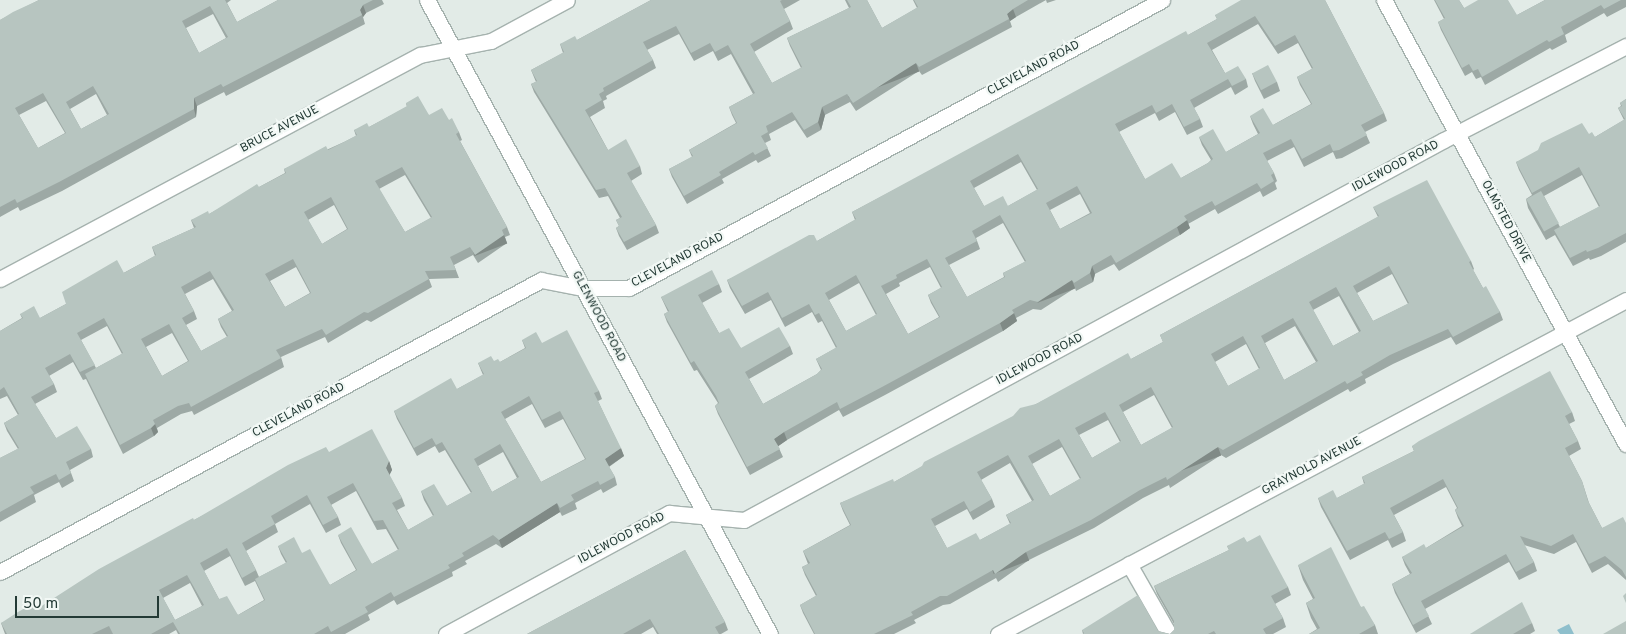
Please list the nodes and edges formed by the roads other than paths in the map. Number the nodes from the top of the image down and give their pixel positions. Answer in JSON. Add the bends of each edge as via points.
{"nodes":[{"id":1,"x":427,"y":0,"type":"edge"},
{"id":2,"x":567,"y":0,"type":"edge"},
{"id":3,"x":1162,"y":0,"type":"edge"},
{"id":4,"x":1384,"y":0,"type":"edge"},
{"id":5,"x":1626,"y":46,"type":"edge"},
{"id":6,"x":454,"y":49,"type":"junction"},
{"id":7,"x":1458,"y":133,"type":"junction"},
{"id":8,"x":0,"y":279,"type":"edge"},
{"id":9,"x":582,"y":288,"type":"junction"},
{"id":10,"x":1626,"y":300,"type":"edge"},
{"id":11,"x":1566,"y":333,"type":"junction"},
{"id":12,"x":1626,"y":444,"type":"edge"},
{"id":13,"x":707,"y":517,"type":"junction"},
{"id":14,"x":1130,"y":564,"type":"junction"},
{"id":15,"x":0,"y":572,"type":"edge"},
{"id":16,"x":446,"y":634,"type":"edge"},
{"id":17,"x":770,"y":634,"type":"edge"},
{"id":18,"x":998,"y":634,"type":"edge"},
{"id":19,"x":1169,"y":634,"type":"edge"}],
"edges":[{"from":1,"to":6,"type":"street","name":"GLENWOOD ROAD"},
{"from":2,"to":6,"type":"street","name":"BRUCE AVENUE","via":[[491,41]]},
{"from":3,"to":9,"type":"street","name":"CLEVELAND ROAD","via":[[629,288]]},
{"from":4,"to":7,"type":"street","name":"OLMSTED DRIVE"},
{"from":5,"to":7,"type":"street","name":"IDLEWOOD ROAD"},
{"from":6,"to":8,"type":"street","name":"BRUCE AVENUE","via":[[420,56]]},
{"from":6,"to":9,"type":"street","name":"GLENWOOD ROAD"},
{"from":7,"to":11,"type":"street","name":"OLMSTED DRIVE"},
{"from":7,"to":13,"type":"street","name":"IDLEWOOD ROAD","via":[[744,520]]},
{"from":9,"to":13,"type":"street","name":"GLENWOOD ROAD"},
{"from":9,"to":15,"type":"street","name":"CLEVELAND ROAD","via":[[541,280]]},
{"from":10,"to":11,"type":"street","name":"GRAYNOLD AVENUE"},
{"from":11,"to":12,"type":"street","name":"OLMSTED DRIVE"},
{"from":11,"to":14,"type":"street","name":"GRAYNOLD AVENUE"},
{"from":13,"to":16,"type":"street","name":"IDLEWOOD ROAD","via":[[669,513]]},
{"from":13,"to":17,"type":"street","name":"GLENWOOD ROAD"},
{"from":14,"to":18,"type":"street","name":"GRAYNOLD AVENUE"},
{"from":14,"to":19,"type":"street"}]}
